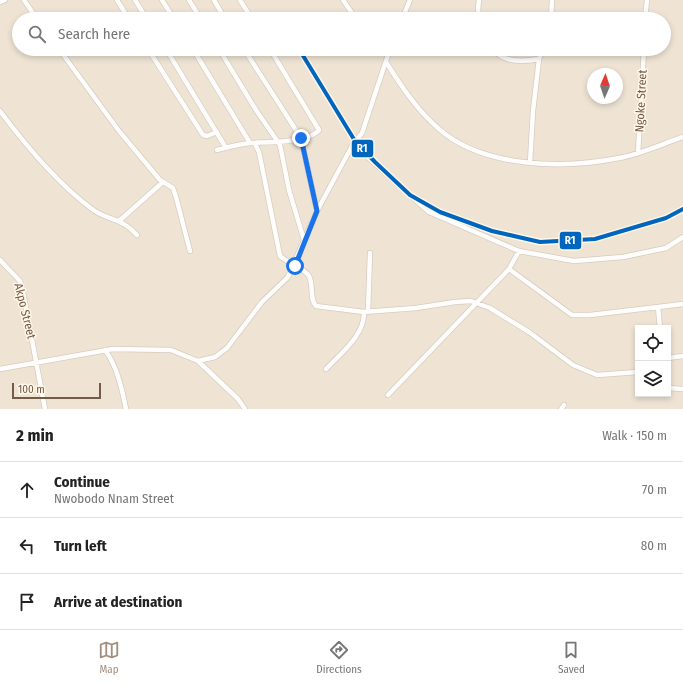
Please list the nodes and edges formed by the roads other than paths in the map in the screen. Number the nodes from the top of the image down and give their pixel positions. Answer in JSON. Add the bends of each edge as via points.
{"nodes":[{"id":1,"x":5,"y":0,"type":"edge"},
{"id":2,"x":24,"y":0,"type":"edge"},
{"id":3,"x":117,"y":0,"type":"edge"},
{"id":4,"x":135,"y":0,"type":"edge"},
{"id":5,"x":162,"y":0,"type":"edge"},
{"id":6,"x":190,"y":0,"type":"edge"},
{"id":7,"x":214,"y":0,"type":"edge"},
{"id":8,"x":240,"y":0,"type":"edge"},
{"id":9,"x":343,"y":0,"type":"edge"},
{"id":10,"x":410,"y":0,"type":"edge"},
{"id":11,"x":479,"y":0,"type":"edge"},
{"id":12,"x":552,"y":0,"type":"edge"},
{"id":13,"x":647,"y":0,"type":"edge"},
{"id":14,"x":0,"y":2,"type":"edge"},
{"id":15,"x":32,"y":12,"type":"edge"},
{"id":16,"x":125,"y":12,"type":"edge"},
{"id":17,"x":143,"y":12,"type":"edge"},
{"id":18,"x":170,"y":12,"type":"edge"},
{"id":19,"x":197,"y":12,"type":"edge"},
{"id":20,"x":222,"y":12,"type":"edge"},
{"id":21,"x":248,"y":12,"type":"edge"},
{"id":22,"x":351,"y":12,"type":"edge"},
{"id":23,"x":405,"y":12,"type":"edge"},
{"id":24,"x":478,"y":12,"type":"edge"},
{"id":25,"x":551,"y":12,"type":"edge"},
{"id":26,"x":646,"y":12,"type":"edge"},
{"id":27,"x":64,"y":56,"type":"edge"},
{"id":28,"x":152,"y":56,"type":"edge"},
{"id":29,"x":170,"y":56,"type":"edge"},
{"id":30,"x":197,"y":56,"type":"edge"},
{"id":31,"x":223,"y":56,"type":"edge"},
{"id":32,"x":248,"y":56,"type":"edge"},
{"id":33,"x":274,"y":56,"type":"edge"},
{"id":34,"x":388,"y":56,"type":"edge"},
{"id":35,"x":501,"y":56,"type":"edge"},
{"id":36,"x":540,"y":56,"type":"edge"},
{"id":37,"x":644,"y":56,"type":"edge"},
{"id":38,"x":539,"y":59,"type":"junction"},
{"id":39,"x":386,"y":62,"type":"junction"},
{"id":40,"x":0,"y":112,"type":"edge"},
{"id":41,"x":218,"y":132,"type":"junction"},
{"id":42,"x":683,"y":137,"type":"edge"},
{"id":43,"x":301,"y":138,"type":"junction"},
{"id":44,"x":279,"y":142,"type":"junction"},
{"id":45,"x":252,"y":144,"type":"junction"},
{"id":46,"x":353,"y":144,"type":"junction"},
{"id":47,"x":226,"y":148,"type":"junction"},
{"id":48,"x":217,"y":150,"type":"dead end"},
{"id":49,"x":638,"y":153,"type":"junction"},
{"id":50,"x":530,"y":162,"type":"junction"},
{"id":51,"x":163,"y":182,"type":"junction"},
{"id":52,"x":317,"y":211,"type":"junction"},
{"id":53,"x":119,"y":221,"type":"junction"},
{"id":54,"x":137,"y":235,"type":"dead end"},
{"id":55,"x":683,"y":237,"type":"edge"},
{"id":56,"x":304,"y":240,"type":"junction"},
{"id":57,"x":190,"y":251,"type":"dead end"},
{"id":58,"x":519,"y":251,"type":"junction"},
{"id":59,"x":370,"y":253,"type":"dead end"},
{"id":60,"x":0,"y":260,"type":"edge"},
{"id":61,"x":295,"y":266,"type":"junction"},
{"id":62,"x":509,"y":269,"type":"junction"},
{"id":63,"x":477,"y":302,"type":"junction"},
{"id":64,"x":683,"y":304,"type":"edge"},
{"id":65,"x":658,"y":307,"type":"junction"},
{"id":66,"x":366,"y":311,"type":"junction"},
{"id":67,"x":660,"y":325,"type":"edge"},
{"id":68,"x":105,"y":350,"type":"junction"},
{"id":69,"x":683,"y":356,"type":"edge"},
{"id":70,"x":671,"y":358,"type":"edge"},
{"id":71,"x":198,"y":361,"type":"junction"},
{"id":72,"x":36,"y":363,"type":"junction"},
{"id":73,"x":0,"y":369,"type":"edge"},
{"id":74,"x":326,"y":369,"type":"dead end"},
{"id":75,"x":635,"y":372,"type":"edge"},
{"id":76,"x":671,"y":388,"type":"edge"},
{"id":77,"x":683,"y":389,"type":"edge"},
{"id":78,"x":388,"y":395,"type":"dead end"},
{"id":79,"x":564,"y":405,"type":"dead end"},
{"id":80,"x":45,"y":409,"type":"edge"},
{"id":81,"x":126,"y":409,"type":"edge"},
{"id":82,"x":245,"y":409,"type":"edge"},
{"id":83,"x":560,"y":409,"type":"edge"}],
"edges":[{"from":1,"to":14,"type":"street"},
{"from":2,"to":15,"type":"street"},
{"from":3,"to":16,"type":"street"},
{"from":4,"to":17,"type":"street"},
{"from":5,"to":18,"type":"street"},
{"from":6,"to":19,"type":"street"},
{"from":7,"to":20,"type":"street"},
{"from":8,"to":21,"type":"street"},
{"from":9,"to":22,"type":"street"},
{"from":10,"to":23,"type":"street"},
{"from":11,"to":24,"type":"street"},
{"from":12,"to":25,"type":"street"},
{"from":13,"to":26,"type":"street"},
{"from":27,"to":51,"type":"street","via":[[119,131]]},
{"from":28,"to":41,"type":"street","via":[[203,135]]},
{"from":29,"to":41,"type":"street"},
{"from":30,"to":45,"type":"street"},
{"from":31,"to":44,"type":"street"},
{"from":32,"to":43,"type":"street"},
{"from":33,"to":43,"type":"street","via":[[319,128],[316,133]]},
{"from":34,"to":39,"type":"street"},
{"from":35,"to":38,"type":"street","via":[[526,62]]},
{"from":36,"to":38,"type":"street"},
{"from":37,"to":49,"type":"street","name":"Ngoke Street"},
{"from":38,"to":50,"type":"street"},
{"from":39,"to":46,"type":"street","via":[[362,133]]},
{"from":39,"to":50,"type":"street","via":[[419,108],[449,137],[481,154],[511,161]]},
{"from":40,"to":53,"type":"street","via":[[43,164],[70,190],[94,211]]},
{"from":41,"to":47,"type":"street"},
{"from":42,"to":49,"type":"street"},
{"from":43,"to":44,"type":"street"},
{"from":43,"to":52,"type":"street"},
{"from":44,"to":45,"type":"street"},
{"from":44,"to":56,"type":"street","via":[[289,190]]},
{"from":45,"to":47,"type":"street"},
{"from":45,"to":61,"type":"street","via":[[259,152],[280,256]]},
{"from":46,"to":52,"type":"street"},
{"from":46,"to":58,"type":"street","via":[[429,212]]},
{"from":47,"to":48,"type":"street"},
{"from":49,"to":50,"type":"street","via":[[605,161]]},
{"from":51,"to":53,"type":"street"},
{"from":51,"to":57,"type":"street","via":[[174,192]]},
{"from":52,"to":56,"type":"street"},
{"from":53,"to":54,"type":"street","via":[[130,227]]},
{"from":55,"to":58,"type":"street","via":[[666,248],[623,257],[574,261]]},
{"from":56,"to":61,"type":"street"},
{"from":58,"to":62,"type":"street"},
{"from":59,"to":66,"type":"street"},
{"from":60,"to":72,"type":"street","name":"Akpo Street","via":[[20,281]]},
{"from":61,"to":66,"type":"street","via":[[305,270],[312,281],[312,299],[316,306]]},
{"from":61,"to":71,"type":"street","via":[[288,277],[262,302],[227,348],[215,357]]},
{"from":62,"to":63,"type":"street"},
{"from":62,"to":65,"type":"street","via":[[572,315]]},
{"from":63,"to":66,"type":"street"},
{"from":63,"to":75,"type":"street","via":[[529,332],[573,365],[597,375]]},
{"from":63,"to":78,"type":"street"},
{"from":64,"to":65,"type":"street"},
{"from":65,"to":67,"type":"street"},
{"from":66,"to":74,"type":"street","via":[[360,332]]},
{"from":68,"to":71,"type":"street","via":[[172,350]]},
{"from":68,"to":72,"type":"street"},
{"from":68,"to":81,"type":"street","via":[[114,362]]},
{"from":69,"to":70,"type":"street"},
{"from":71,"to":82,"type":"street"},
{"from":72,"to":73,"type":"street"},
{"from":72,"to":80,"type":"street","name":"Akpo Street"},
{"from":76,"to":77,"type":"street"},
{"from":79,"to":83,"type":"street"}]}
